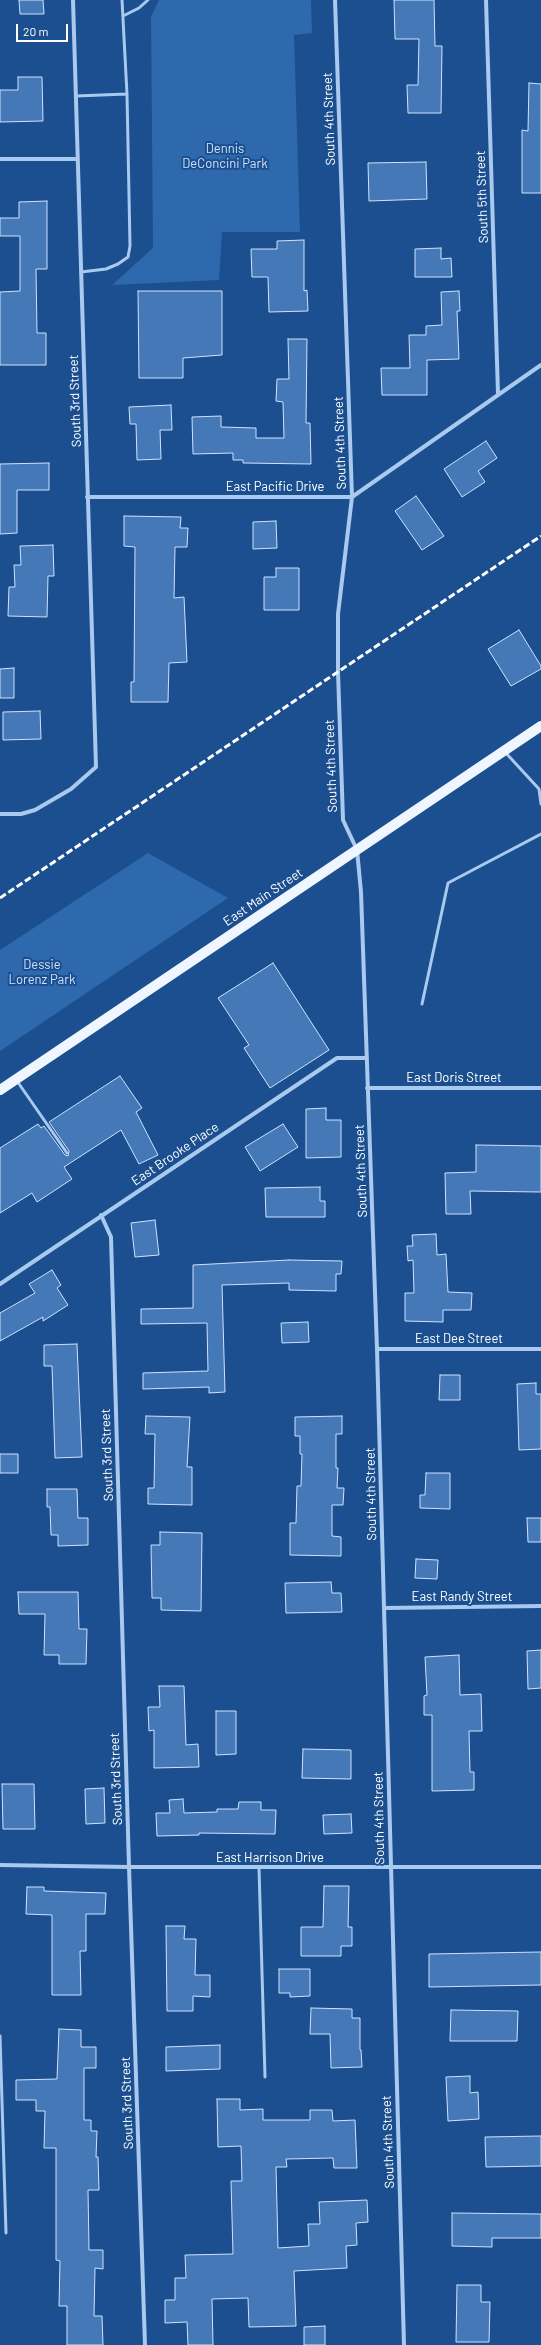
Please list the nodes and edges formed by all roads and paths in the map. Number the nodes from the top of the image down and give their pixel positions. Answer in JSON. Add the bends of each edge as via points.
{"nodes":[{"id":1,"x":73,"y":0,"type":"edge"},
{"id":2,"x":122,"y":0,"type":"edge"},
{"id":3,"x":148,"y":0,"type":"edge"},
{"id":4,"x":335,"y":0,"type":"edge"},
{"id":5,"x":486,"y":0,"type":"edge"},
{"id":6,"x":123,"y":16,"type":"junction"},
{"id":7,"x":127,"y":94,"type":"junction"},
{"id":8,"x":76,"y":96,"type":"junction"},
{"id":9,"x":0,"y":159,"type":"edge"},
{"id":10,"x":77,"y":159,"type":"junction"},
{"id":11,"x":81,"y":272,"type":"junction"},
{"id":12,"x":541,"y":365,"type":"edge"},
{"id":13,"x":498,"y":394,"type":"junction"},
{"id":14,"x":88,"y":497,"type":"junction"},
{"id":15,"x":352,"y":497,"type":"junction"},
{"id":16,"x":541,"y":726,"type":"edge"},
{"id":17,"x":504,"y":750,"type":"junction"},
{"id":18,"x":541,"y":804,"type":"edge"},
{"id":19,"x":0,"y":814,"type":"edge"},
{"id":20,"x":541,"y":834,"type":"edge"},
{"id":21,"x":357,"y":850,"type":"junction"},
{"id":22,"x":422,"y":1004,"type":"dead end"},
{"id":23,"x":367,"y":1058,"type":"junction"},
{"id":24,"x":16,"y":1079,"type":"junction"},
{"id":25,"x":368,"y":1088,"type":"junction"},
{"id":26,"x":541,"y":1088,"type":"edge"},
{"id":27,"x":0,"y":1090,"type":"edge"},
{"id":28,"x":67,"y":1153,"type":"dead end"},
{"id":29,"x":101,"y":1216,"type":"junction"},
{"id":30,"x":0,"y":1284,"type":"edge"},
{"id":31,"x":378,"y":1349,"type":"junction"},
{"id":32,"x":541,"y":1349,"type":"edge"},
{"id":33,"x":541,"y":1606,"type":"edge"},
{"id":34,"x":384,"y":1608,"type":"junction"},
{"id":35,"x":0,"y":1865,"type":"edge"},
{"id":36,"x":129,"y":1867,"type":"junction"},
{"id":37,"x":541,"y":1867,"type":"edge"},
{"id":38,"x":259,"y":1868,"type":"junction"},
{"id":39,"x":391,"y":1868,"type":"junction"},
{"id":40,"x":0,"y":2036,"type":"edge"},
{"id":41,"x":265,"y":2077,"type":"dead end"},
{"id":42,"x":6,"y":2233,"type":"dead end"},
{"id":43,"x":145,"y":2345,"type":"edge"},
{"id":44,"x":404,"y":2345,"type":"edge"}],
"edges":[{"from":1,"to":8,"type":"street","name":"South 3rd Street"},
{"from":2,"to":6,"type":"lane"},
{"from":3,"to":6,"type":"lane"},
{"from":4,"to":15,"type":"street","name":"South 4th Street"},
{"from":5,"to":13,"type":"street","name":"South 5th Street"},
{"from":6,"to":7,"type":"lane"},
{"from":7,"to":8,"type":"lane"},
{"from":7,"to":11,"type":"lane","via":[[130,246],[128,256],[106,269]]},
{"from":8,"to":10,"type":"street","name":"South 3rd Street"},
{"from":9,"to":10,"type":"street"},
{"from":10,"to":11,"type":"street","name":"South 3rd Street"},
{"from":11,"to":14,"type":"street","name":"South 3rd Street"},
{"from":12,"to":13,"type":"street"},
{"from":13,"to":15,"type":"street"},
{"from":14,"to":15,"type":"street","name":"East Pacific Drive"},
{"from":14,"to":19,"type":"street","name":"South 3rd Street","via":[[96,767],[71,789],[35,810],[21,814]]},
{"from":15,"to":21,"type":"street","name":"South 4th Street","via":[[338,614],[338,672],[343,820]]},
{"from":16,"to":17,"type":"main road","name":"East Main Street"},
{"from":17,"to":18,"type":"lane","via":[[539,789]]},
{"from":17,"to":21,"type":"main road","name":"East Main Street"},
{"from":20,"to":22,"type":"lane","via":[[448,883]]},
{"from":21,"to":23,"type":"street","name":"South 4th Street"},
{"from":21,"to":24,"type":"main road","name":"East Main Street"},
{"from":23,"to":25,"type":"street","name":"South 4th Street"},
{"from":23,"to":29,"type":"street","name":"East Brooke Place","via":[[337,1058]]},
{"from":24,"to":27,"type":"main road","name":"East Main Street"},
{"from":24,"to":28,"type":"lane"},
{"from":25,"to":26,"type":"street","name":"East Doris Street"},
{"from":25,"to":31,"type":"street","name":"South 4th Street"},
{"from":29,"to":30,"type":"street","name":"East Brooke Place"},
{"from":29,"to":36,"type":"street","name":"South 3rd Street","via":[[111,1237]]},
{"from":31,"to":32,"type":"street","name":"East Dee Street"},
{"from":31,"to":34,"type":"street","name":"South 4th Street"},
{"from":33,"to":34,"type":"street","name":"East Randy Street"},
{"from":34,"to":39,"type":"street","name":"South 4th Street"},
{"from":35,"to":36,"type":"street","name":"East Harrison Drive"},
{"from":36,"to":38,"type":"street","name":"East Harrison Drive"},
{"from":36,"to":43,"type":"street","name":"South 3rd Street"},
{"from":37,"to":39,"type":"street","name":"East Harrison Drive"},
{"from":38,"to":39,"type":"street","name":"East Harrison Drive"},
{"from":38,"to":41,"type":"lane"},
{"from":39,"to":44,"type":"street","name":"South 4th Street"},
{"from":40,"to":42,"type":"lane"}]}
